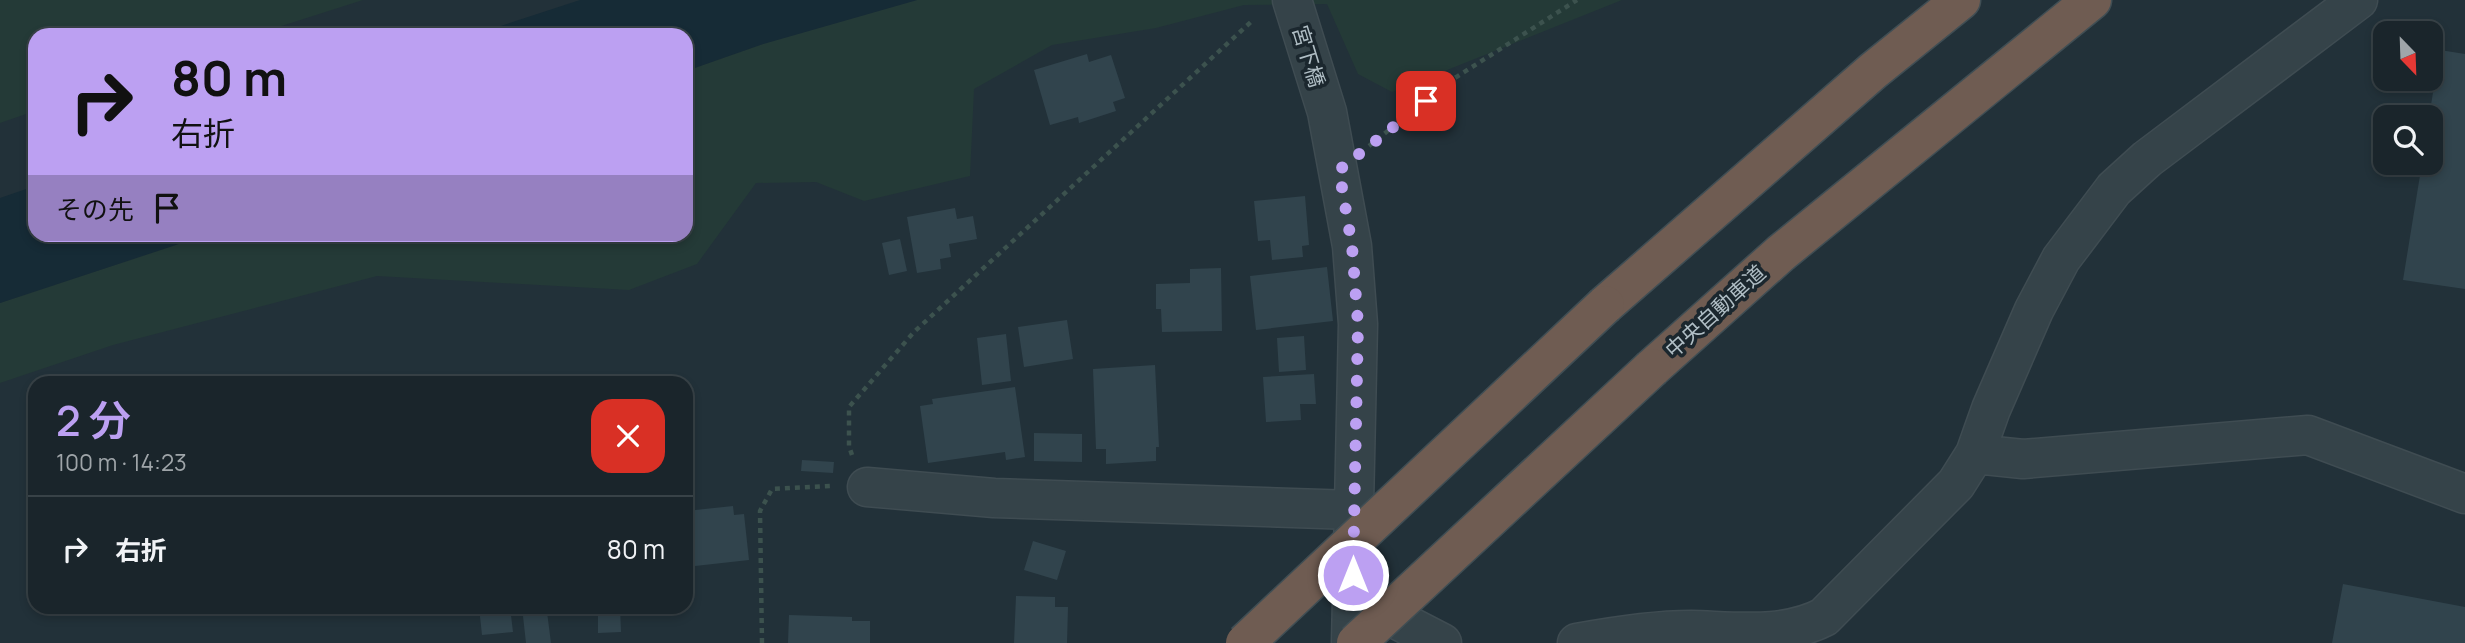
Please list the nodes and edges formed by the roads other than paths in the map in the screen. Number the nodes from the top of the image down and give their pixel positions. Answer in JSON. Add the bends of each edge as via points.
{"nodes":[{"id":1,"x":1292,"y":0,"type":"edge"},
{"id":2,"x":1961,"y":0,"type":"edge"},
{"id":3,"x":2091,"y":0,"type":"edge"},
{"id":4,"x":2358,"y":0,"type":"edge"},
{"id":5,"x":1975,"y":454,"type":"junction"},
{"id":6,"x":867,"y":487,"type":"road end"},
{"id":7,"x":2465,"y":494,"type":"edge"},
{"id":8,"x":1353,"y":510,"type":"junction"},
{"id":9,"x":1352,"y":596,"type":"junction"},
{"id":10,"x":1245,"y":643,"type":"edge"},
{"id":11,"x":1350,"y":643,"type":"edge"},
{"id":12,"x":1356,"y":643,"type":"edge"},
{"id":13,"x":1442,"y":643,"type":"edge"},
{"id":14,"x":1577,"y":643,"type":"edge"}],
"edges":[{"from":1,"to":8,"type":"street","name":"宮下橋","via":[[1327,112],[1352,246],[1358,324]]},
{"from":2,"to":10,"type":"highway","bridge":true,"via":[[1605,305]]},
{"from":3,"to":12,"type":"highway","name":"中央自動車道","bridge":true,"via":[[1781,253]]},
{"from":4,"to":5,"type":"street","via":[[2147,159],[2088,219],[2034,310]]},
{"from":5,"to":7,"type":"street","via":[[2023,459],[2308,435]]},
{"from":5,"to":14,"type":"street","via":[[1956,484],[1841,603],[1807,626],[1727,633],[1650,631]]},
{"from":6,"to":8,"type":"street","via":[[994,498]]},
{"from":8,"to":9,"type":"street","name":"宮下橋"},
{"from":9,"to":11,"type":"street","name":"宮下橋"},
{"from":9,"to":13,"type":"street"}]}
